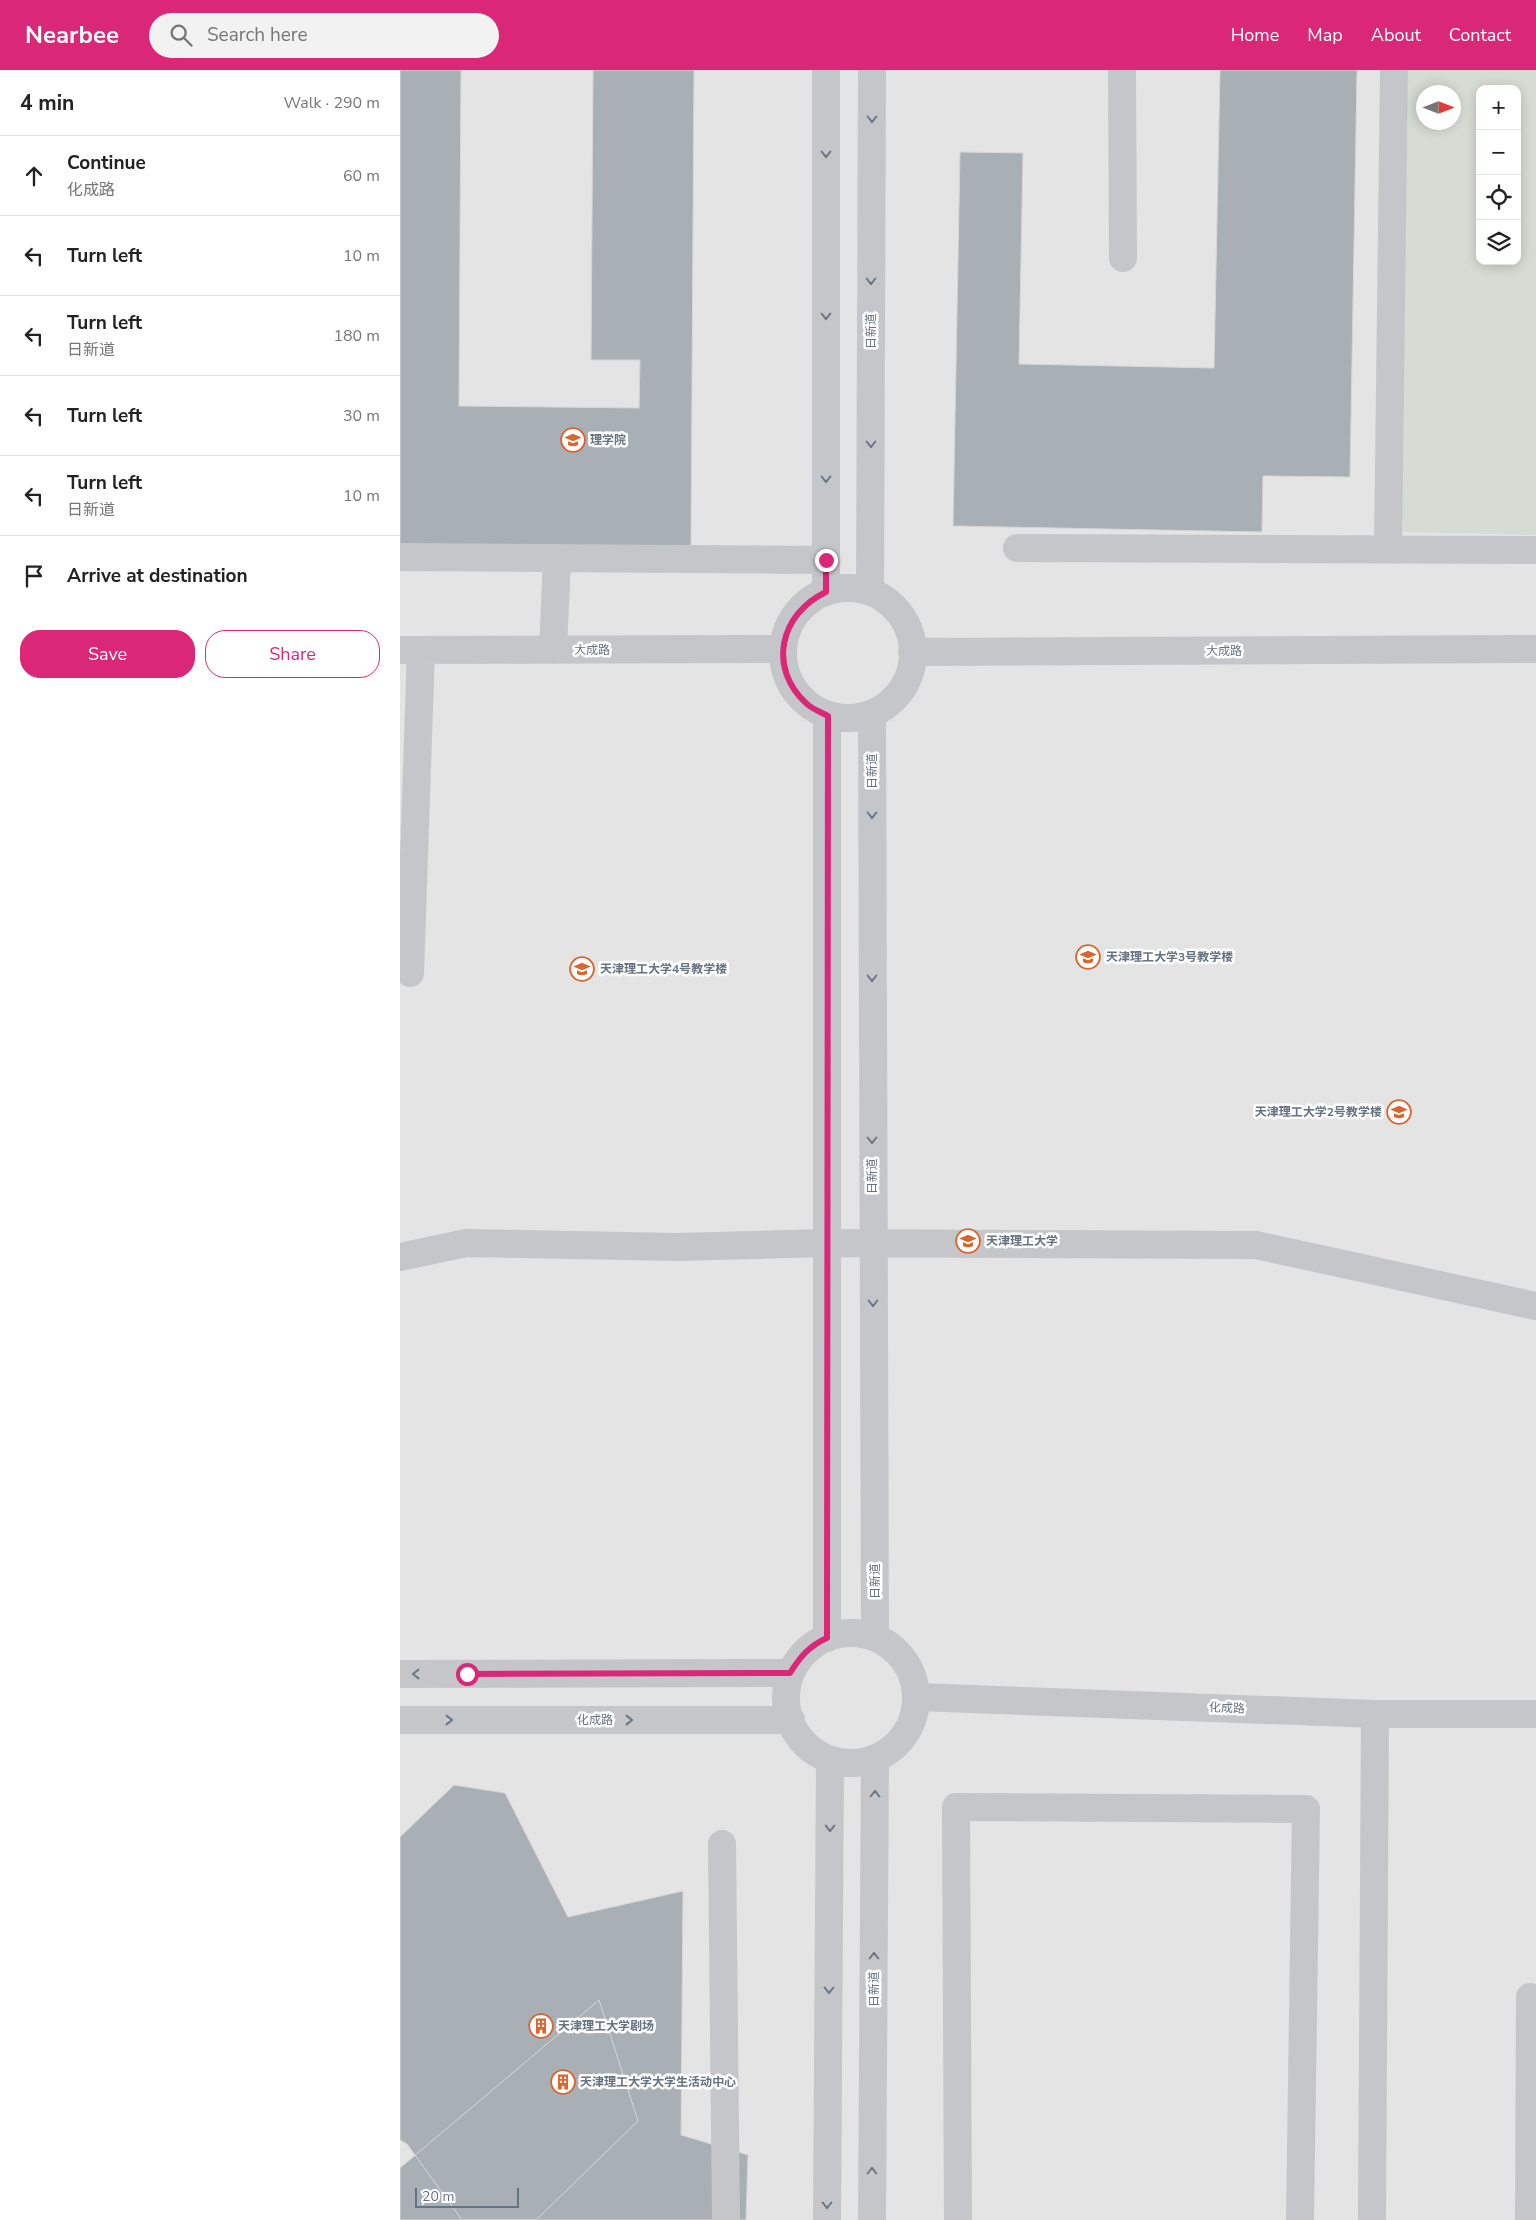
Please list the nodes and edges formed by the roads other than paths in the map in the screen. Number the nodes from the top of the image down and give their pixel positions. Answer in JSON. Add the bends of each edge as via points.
{"nodes":[{"id":1,"x":826,"y":70,"type":"edge"},
{"id":2,"x":872,"y":70,"type":"edge"},
{"id":3,"x":1122,"y":70,"type":"edge"},
{"id":4,"x":1394,"y":70,"type":"edge"},
{"id":5,"x":1123,"y":258,"type":"dead end"},
{"id":6,"x":1017,"y":548,"type":"dead end"},
{"id":7,"x":1388,"y":550,"type":"junction"},
{"id":8,"x":1536,"y":550,"type":"edge"},
{"id":9,"x":400,"y":557,"type":"edge"},
{"id":10,"x":557,"y":558,"type":"junction"},
{"id":11,"x":826,"y":560,"type":"junction"},
{"id":12,"x":826,"y":592,"type":"junction"},
{"id":13,"x":870,"y":592,"type":"junction"},
{"id":14,"x":783,"y":649,"type":"junction"},
{"id":15,"x":1536,"y":649,"type":"edge"},
{"id":16,"x":410,"y":650,"type":"edge"},
{"id":17,"x":553,"y":650,"type":"junction"},
{"id":18,"x":912,"y":652,"type":"junction"},
{"id":19,"x":872,"y":714,"type":"junction"},
{"id":20,"x":828,"y":716,"type":"junction"},
{"id":21,"x":410,"y":974,"type":"dead end"},
{"id":22,"x":826,"y":1243,"type":"junction"},
{"id":23,"x":872,"y":1243,"type":"junction"},
{"id":24,"x":400,"y":1257,"type":"edge"},
{"id":25,"x":1536,"y":1306,"type":"edge"},
{"id":26,"x":875,"y":1637,"type":"junction"},
{"id":27,"x":827,"y":1638,"type":"junction"},
{"id":28,"x":790,"y":1673,"type":"junction"},
{"id":29,"x":400,"y":1674,"type":"edge"},
{"id":30,"x":918,"y":1697,"type":"junction"},
{"id":31,"x":1375,"y":1714,"type":"junction"},
{"id":32,"x":1536,"y":1714,"type":"edge"},
{"id":33,"x":400,"y":1720,"type":"edge"},
{"id":34,"x":790,"y":1720,"type":"junction"},
{"id":35,"x":875,"y":1758,"type":"junction"},
{"id":36,"x":830,"y":1762,"type":"junction"},
{"id":37,"x":722,"y":1844,"type":"dead end"},
{"id":38,"x":1530,"y":1998,"type":"dead end"},
{"id":39,"x":726,"y":2220,"type":"edge"},
{"id":40,"x":827,"y":2220,"type":"edge"},
{"id":41,"x":872,"y":2220,"type":"edge"},
{"id":42,"x":958,"y":2220,"type":"edge"},
{"id":43,"x":1300,"y":2220,"type":"edge"},
{"id":44,"x":1372,"y":2220,"type":"edge"},
{"id":45,"x":1529,"y":2220,"type":"edge"}],
"edges":[{"from":1,"to":11,"type":"street","one_way":true},
{"from":2,"to":13,"type":"street","name":"日新道","one_way":true},
{"from":3,"to":5,"type":"street"},
{"from":4,"to":7,"type":"street"},
{"from":6,"to":7,"type":"street"},
{"from":7,"to":8,"type":"street"},
{"from":9,"to":10,"type":"street"},
{"from":10,"to":11,"type":"street"},
{"from":10,"to":17,"type":"street"},
{"from":11,"to":12,"type":"street"},
{"from":12,"to":13,"type":"street","via":[[852,588]]},
{"from":12,"to":14,"type":"street","via":[[798,612],[788,629]]},
{"from":13,"to":18,"type":"street","via":[[890,604],[903,619]]},
{"from":14,"to":17,"type":"street","name":"大成路"},
{"from":14,"to":20,"type":"street","via":[[785,670],[793,688],[808,705]]},
{"from":15,"to":18,"type":"street","name":"大成路"},
{"from":16,"to":17,"type":"street","name":"大成路"},
{"from":16,"to":21,"type":"street"},
{"from":18,"to":19,"type":"street","via":[[905,684],[891,702]]},
{"from":19,"to":20,"type":"street","via":[[850,719]]},
{"from":19,"to":23,"type":"street","name":"日新道","one_way":true},
{"from":20,"to":22,"type":"street"},
{"from":22,"to":23,"type":"street"},
{"from":22,"to":24,"type":"street","via":[[677,1247],[466,1243]]},
{"from":22,"to":27,"type":"street"},
{"from":23,"to":25,"type":"street","via":[[1256,1245]]},
{"from":23,"to":26,"type":"street","name":"日新道","one_way":true},
{"from":26,"to":27,"type":"street","via":[[856,1633]]},
{"from":26,"to":30,"type":"street","via":[[893,1648],[906,1664]]},
{"from":27,"to":28,"type":"street","via":[[816,1642],[801,1656]]},
{"from":28,"to":29,"type":"street","one_way":true},
{"from":28,"to":34,"type":"street","via":[[786,1693]]},
{"from":30,"to":31,"type":"street","name":"化成路"},
{"from":30,"to":35,"type":"street","via":[[908,1729],[894,1747]]},
{"from":31,"to":32,"type":"street","name":"化成路"},
{"from":31,"to":44,"type":"street"},
{"from":33,"to":34,"type":"street","name":"化成路","one_way":true},
{"from":34,"to":36,"type":"street","via":[[796,1733],[811,1750]]},
{"from":35,"to":36,"type":"street","via":[[853,1763]]},
{"from":41,"to":35,"type":"street","name":"日新道","one_way":true},
{"from":36,"to":40,"type":"street","one_way":true},
{"from":37,"to":39,"type":"street"},
{"from":38,"to":45,"type":"street"},
{"from":42,"to":43,"type":"street","via":[[956,1807],[1306,1809]]}]}
